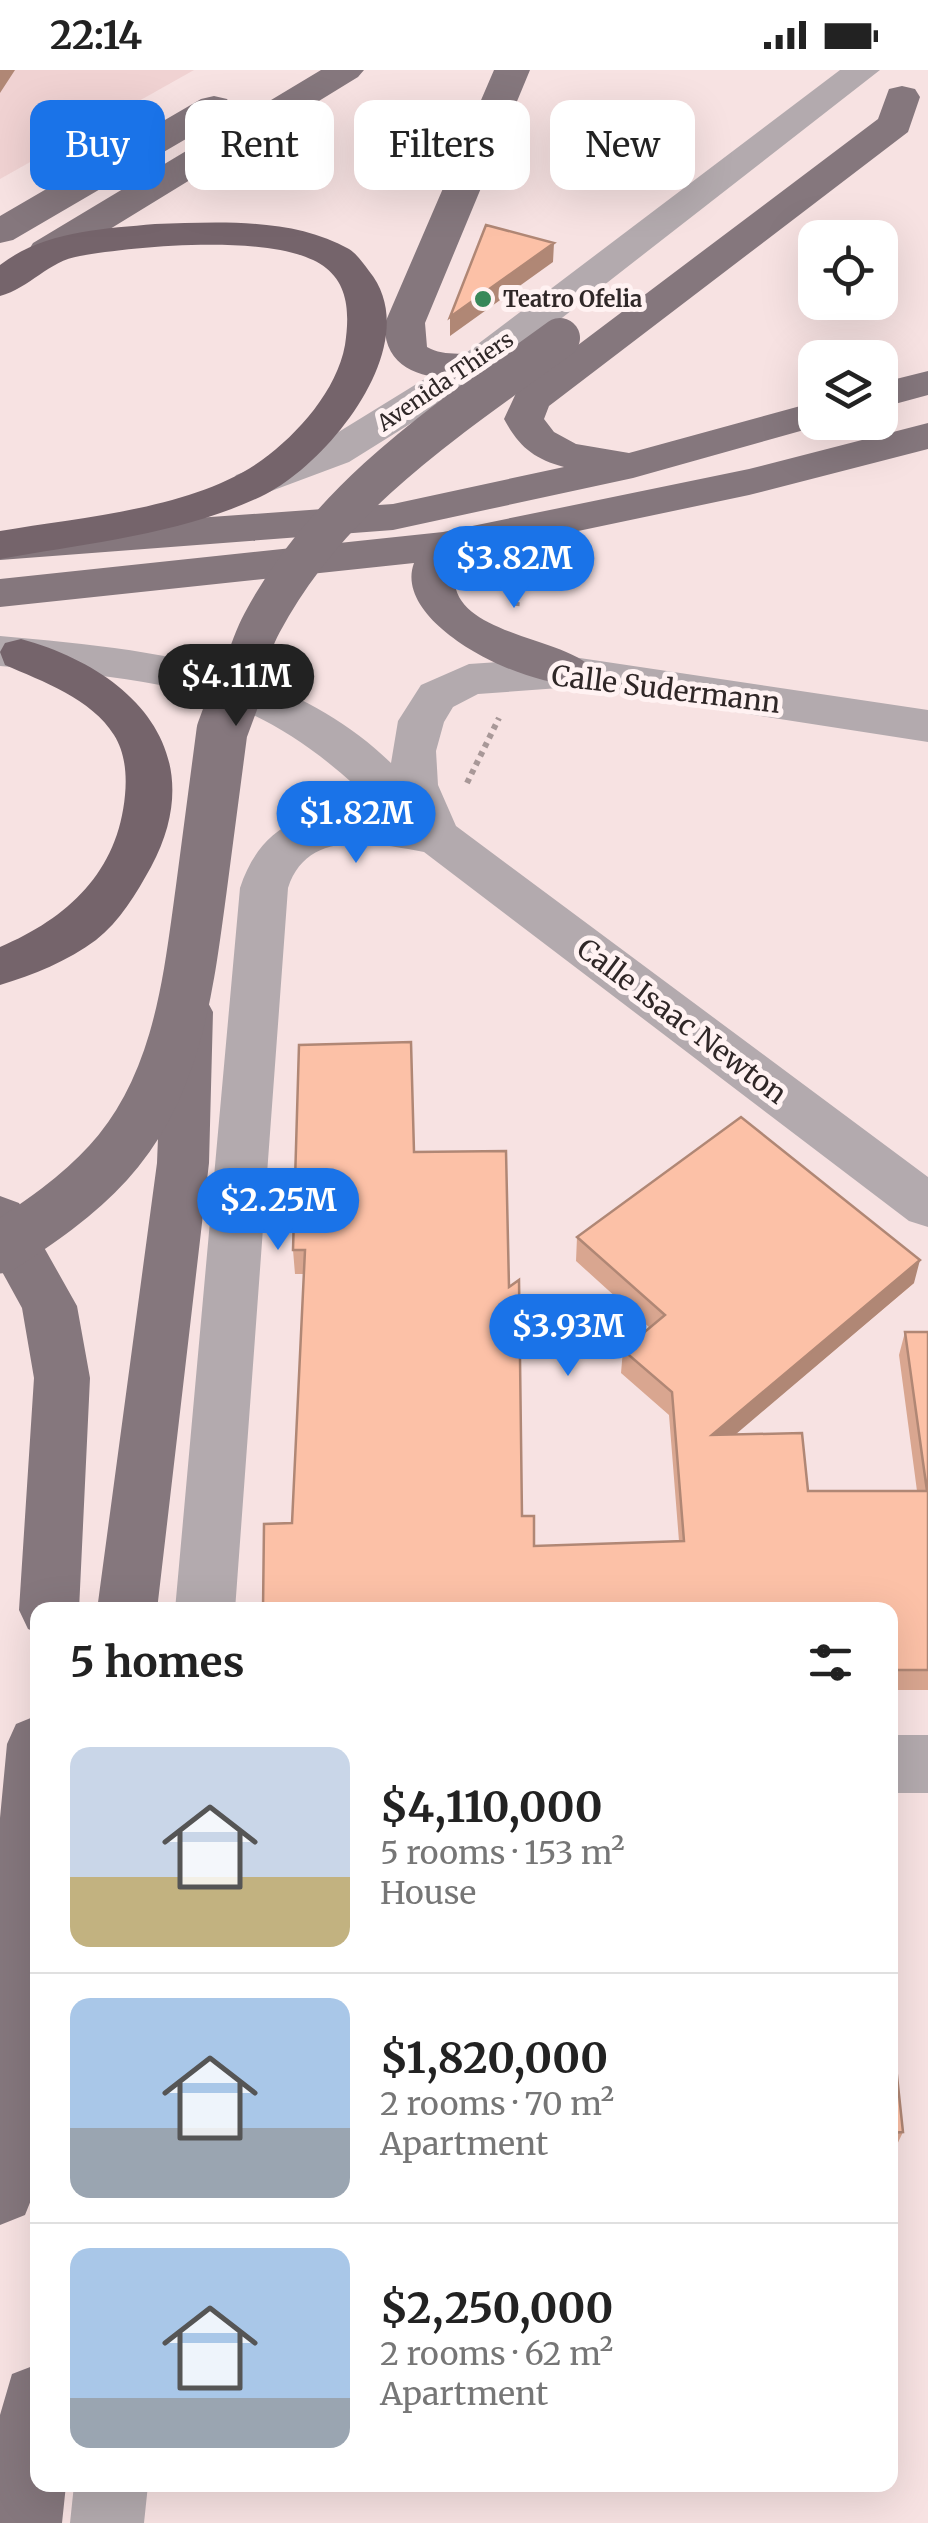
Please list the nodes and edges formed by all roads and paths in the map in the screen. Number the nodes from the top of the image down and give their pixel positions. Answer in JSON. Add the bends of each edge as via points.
{"nodes":[{"id":1,"x":346,"y":70,"type":"edge"},
{"id":2,"x":512,"y":70,"type":"edge"},
{"id":3,"x":862,"y":70,"type":"edge"},
{"id":4,"x":236,"y":80,"type":"edge"},
{"id":5,"x":915,"y":87,"type":"edge"},
{"id":6,"x":0,"y":202,"type":"edge"},
{"id":7,"x":0,"y":232,"type":"edge"},
{"id":8,"x":47,"y":251,"type":"junction"},
{"id":9,"x":0,"y":284,"type":"edge"},
{"id":10,"x":476,"y":365,"type":"junction"},
{"id":11,"x":928,"y":383,"type":"edge"},
{"id":12,"x":898,"y":391,"type":"edge"},
{"id":13,"x":798,"y":419,"type":"edge"},
{"id":14,"x":928,"y":436,"type":"edge"},
{"id":15,"x":632,"y":465,"type":"junction"},
{"id":16,"x":251,"y":484,"type":"junction"},
{"id":17,"x":520,"y":530,"type":"junction"},
{"id":18,"x":0,"y":546,"type":"edge"},
{"id":19,"x":443,"y":546,"type":"junction"},
{"id":20,"x":0,"y":594,"type":"edge"},
{"id":21,"x":10,"y":652,"type":"edge"},
{"id":22,"x":515,"y":663,"type":"junction"},
{"id":23,"x":928,"y":726,"type":"edge"},
{"id":24,"x":436,"y":836,"type":"junction"},
{"id":25,"x":14,"y":961,"type":"edge"},
{"id":26,"x":188,"y":990,"type":"junction"},
{"id":27,"x":928,"y":1206,"type":"edge"},
{"id":28,"x":0,"y":1218,"type":"edge"},
{"id":29,"x":0,"y":1248,"type":"edge"},
{"id":30,"x":49,"y":1602,"type":"edge"},
{"id":31,"x":129,"y":1602,"type":"edge"},
{"id":32,"x":205,"y":1602,"type":"edge"},
{"id":33,"x":898,"y":1764,"type":"edge"},
{"id":34,"x":928,"y":1764,"type":"edge"},
{"id":35,"x":30,"y":1838,"type":"edge"},
{"id":36,"x":0,"y":2190,"type":"edge"},
{"id":37,"x":30,"y":2476,"type":"edge"},
{"id":38,"x":110,"y":2492,"type":"edge"},
{"id":39,"x":25,"y":2523,"type":"edge"},
{"id":40,"x":107,"y":2523,"type":"edge"}],
"edges":[{"from":1,"to":8,"type":"main road"},
{"from":2,"to":10,"type":"main road","via":[[402,341],[424,363]]},
{"from":3,"to":10,"type":"street","name":"Avenida Thiers"},
{"from":4,"to":6,"type":"main road"},
{"from":4,"to":7,"type":"main road"},
{"from":5,"to":15,"type":"main road","via":[[895,124],[531,400],[524,419],[532,437],[559,455]]},
{"from":5,"to":26,"type":"main road","bridge":true,"via":[[863,113],[423,436],[335,516],[261,624],[222,732]]},
{"from":8,"to":9,"type":"highway"},
{"from":8,"to":16,"type":"highway","via":[[155,236],[265,237],[320,250],[350,270],[366,299],[367,318],[351,384],[312,439]]},
{"from":10,"to":16,"type":"street","name":"Avenida Thiers","via":[[334,453]]},
{"from":11,"to":12,"type":"main road"},
{"from":13,"to":15,"type":"main road"},
{"from":14,"to":17,"type":"main road"},
{"from":15,"to":18,"type":"main road","via":[[393,516]]},
{"from":16,"to":18,"type":"highway","via":[[180,508]]},
{"from":17,"to":19,"type":"main road"},
{"from":17,"to":22,"type":"path"},
{"from":19,"to":20,"type":"main road"},
{"from":19,"to":22,"type":"main road","via":[[432,575],[438,599]]},
{"from":21,"to":24,"type":"street","name":"Calle Isaac Newton","via":[[136,664],[261,697],[340,744]]},
{"from":21,"to":25,"type":"highway","via":[[79,682],[126,720],[138,736],[149,778],[143,823],[113,890],[85,922]]},
{"from":22,"to":23,"type":"street","name":"Calle Sudermann"},
{"from":22,"to":24,"type":"path","via":[[489,744]]},
{"from":22,"to":24,"type":"street","name":"Calle Sudermann","via":[[437,696],[421,721],[413,752],[415,785]]},
{"from":24,"to":27,"type":"street","name":"Calle Isaac Newton"},
{"from":24,"to":32,"type":"street","via":[[373,826],[297,838],[275,860],[264,888]]},
{"from":26,"to":29,"type":"main road","bridge":true,"via":[[168,1065],[126,1142],[66,1202]]},
{"from":26,"to":31,"type":"main road","bridge":true,"via":[[183,1164]]},
{"from":28,"to":30,"type":"main road","via":[[49,1306],[62,1378]]},
{"from":33,"to":34,"type":"street"},
{"from":35,"to":36,"type":"main road"},
{"from":37,"to":39,"type":"main road"},
{"from":38,"to":40,"type":"street"}]}
